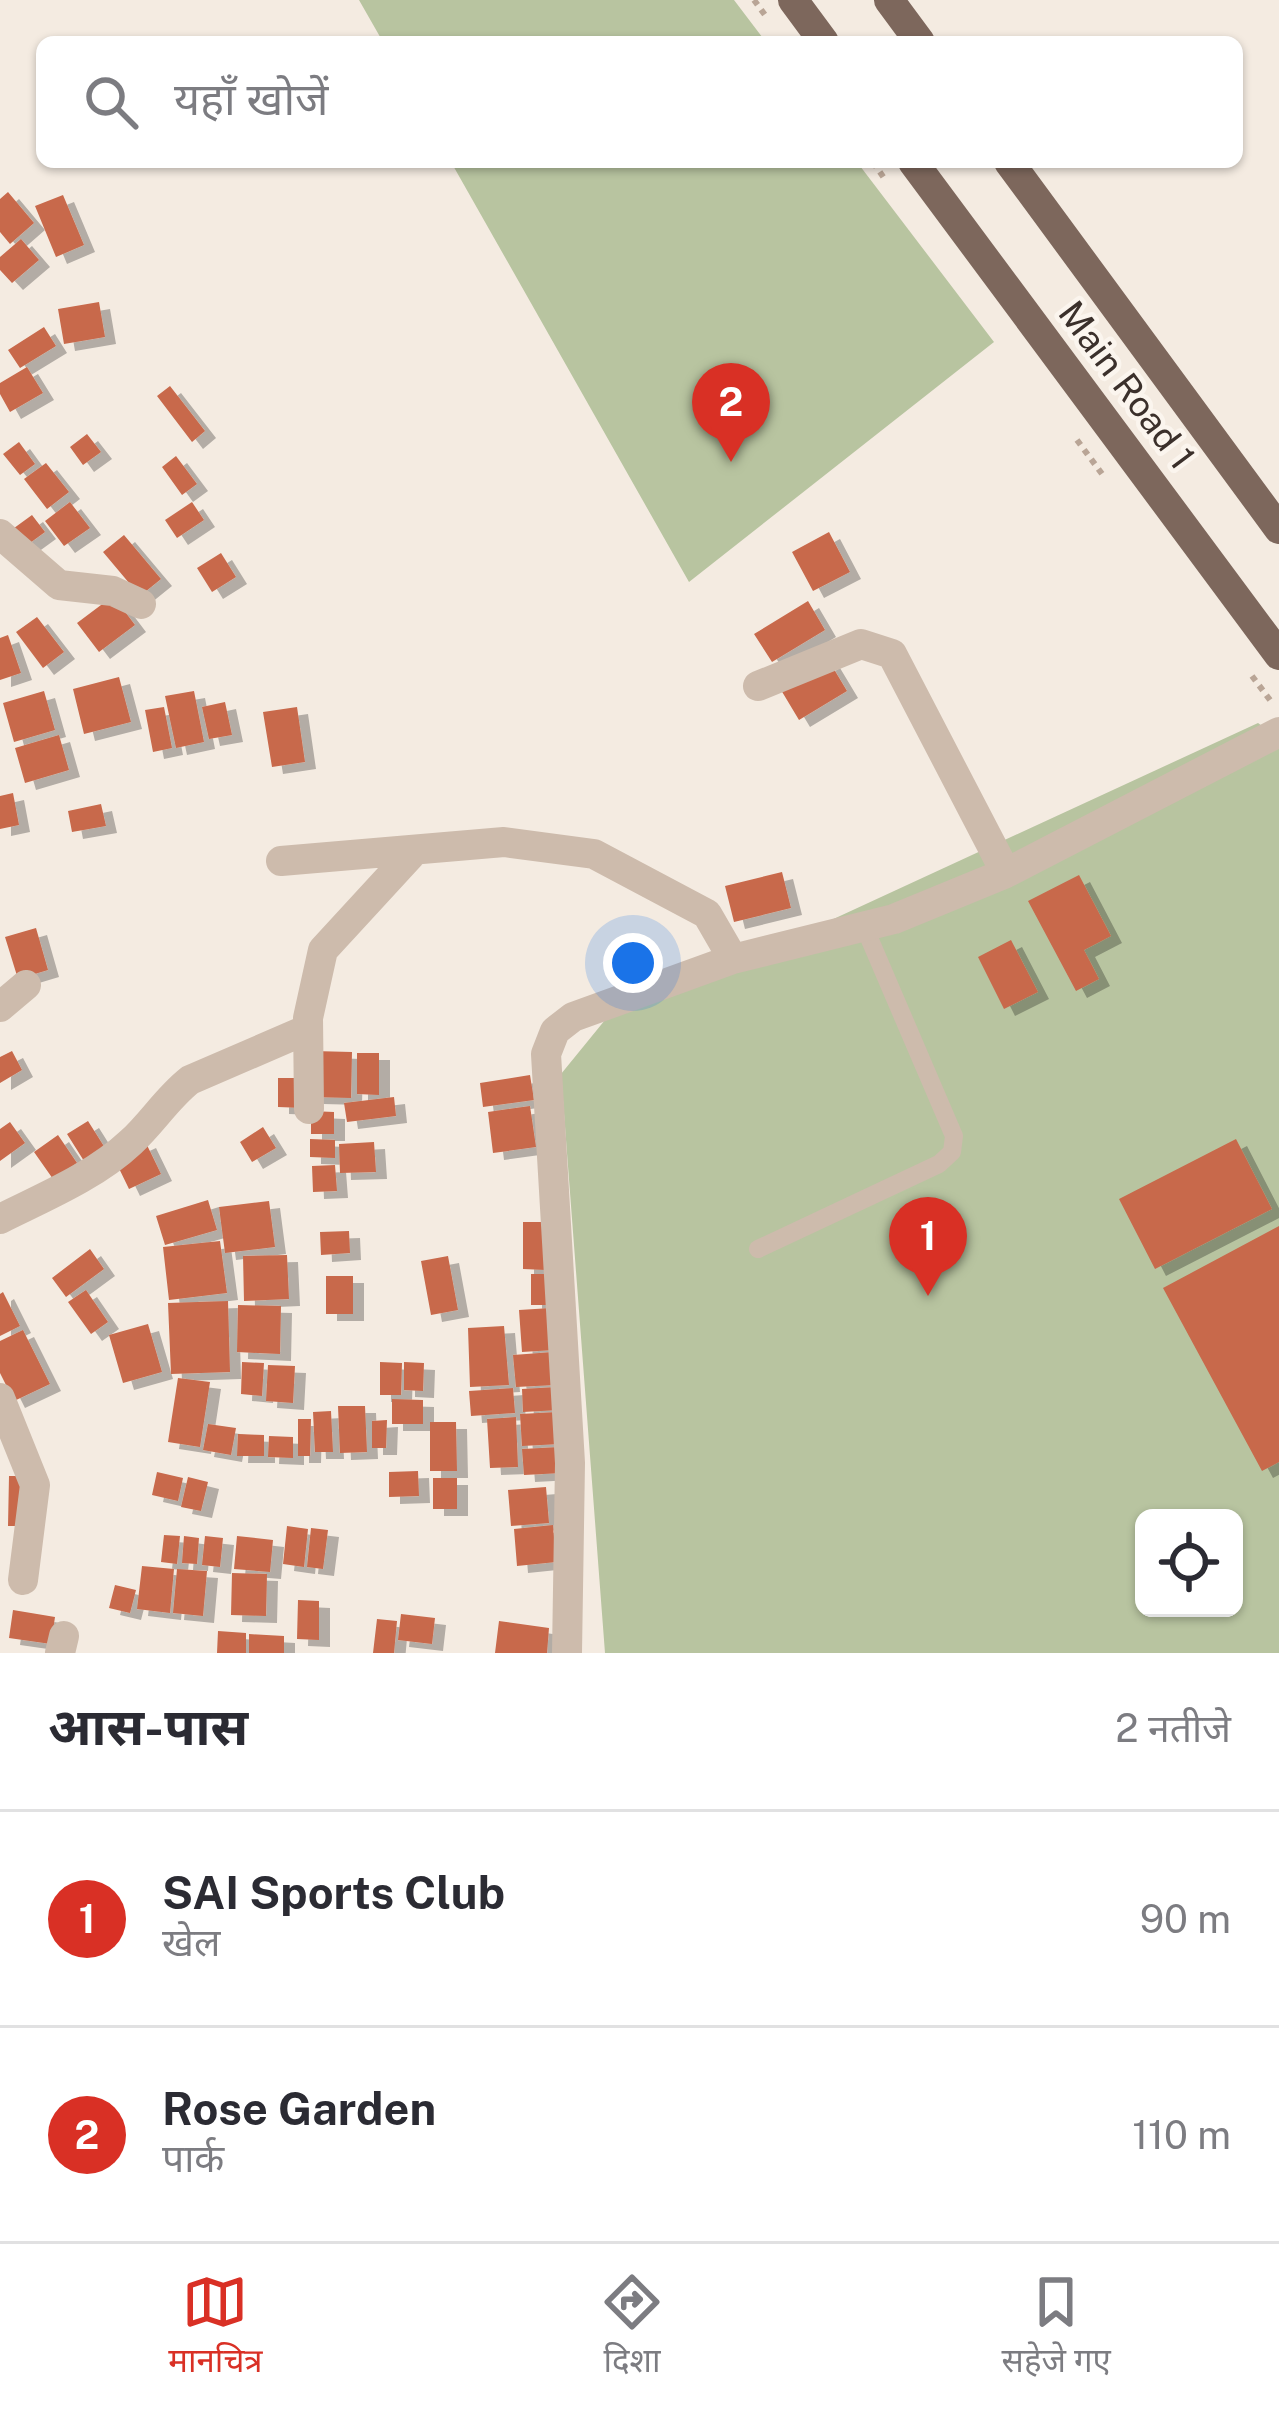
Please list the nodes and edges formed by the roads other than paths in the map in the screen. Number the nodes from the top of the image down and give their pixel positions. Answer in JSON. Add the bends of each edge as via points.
{"nodes":[{"id":1,"x":793,"y":0,"type":"edge"},
{"id":2,"x":889,"y":0,"type":"edge"},
{"id":3,"x":820,"y":36,"type":"edge"},
{"id":4,"x":916,"y":36,"type":"edge"},
{"id":5,"x":917,"y":168,"type":"edge"},
{"id":6,"x":1013,"y":168,"type":"edge"},
{"id":7,"x":1279,"y":529,"type":"edge"},
{"id":8,"x":0,"y":534,"type":"edge"},
{"id":9,"x":141,"y":604,"type":"dead end"},
{"id":10,"x":1279,"y":655,"type":"edge"},
{"id":11,"x":758,"y":686,"type":"dead end"},
{"id":12,"x":1279,"y":732,"type":"edge"},
{"id":13,"x":415,"y":850,"type":"junction"},
{"id":14,"x":280,"y":861,"type":"dead end"},
{"id":15,"x":1006,"y":873,"type":"junction"},
{"id":16,"x":864,"y":926,"type":"junction"},
{"id":17,"x":733,"y":959,"type":"junction"},
{"id":18,"x":26,"y":985,"type":"dead end"},
{"id":19,"x":0,"y":1006,"type":"edge"},
{"id":20,"x":308,"y":1029,"type":"junction"},
{"id":21,"x":309,"y":1109,"type":"dead end"},
{"id":22,"x":0,"y":1220,"type":"edge"},
{"id":23,"x":758,"y":1249,"type":"dead end"},
{"id":24,"x":0,"y":1398,"type":"edge"},
{"id":25,"x":23,"y":1580,"type":"dead end"},
{"id":26,"x":567,"y":1653,"type":"edge"}],
"edges":[{"from":1,"to":3,"type":"main road"},
{"from":2,"to":4,"type":"main road"},
{"from":5,"to":10,"type":"main road","name":"Main Road 1"},
{"from":6,"to":7,"type":"main road","name":"Main Road 1"},
{"from":8,"to":9,"type":"street","via":[[59,585],[113,591]]},
{"from":11,"to":15,"type":"street","via":[[861,644],[892,654]]},
{"from":12,"to":15,"type":"street"},
{"from":13,"to":14,"type":"street"},
{"from":13,"to":17,"type":"street","via":[[504,842],[594,854],[707,914]]},
{"from":13,"to":20,"type":"street","via":[[323,950]]},
{"from":15,"to":16,"type":"street"},
{"from":16,"to":17,"type":"street"},
{"from":16,"to":23,"type":"lane","via":[[953,1136],[952,1152]]},
{"from":17,"to":26,"type":"street","via":[[573,1017],[555,1031],[546,1054],[570,1463]]},
{"from":18,"to":19,"type":"street"},
{"from":20,"to":21,"type":"street"},
{"from":20,"to":22,"type":"street","via":[[190,1080],[103,1164]]},
{"from":24,"to":25,"type":"street","via":[[35,1485]]}]}
